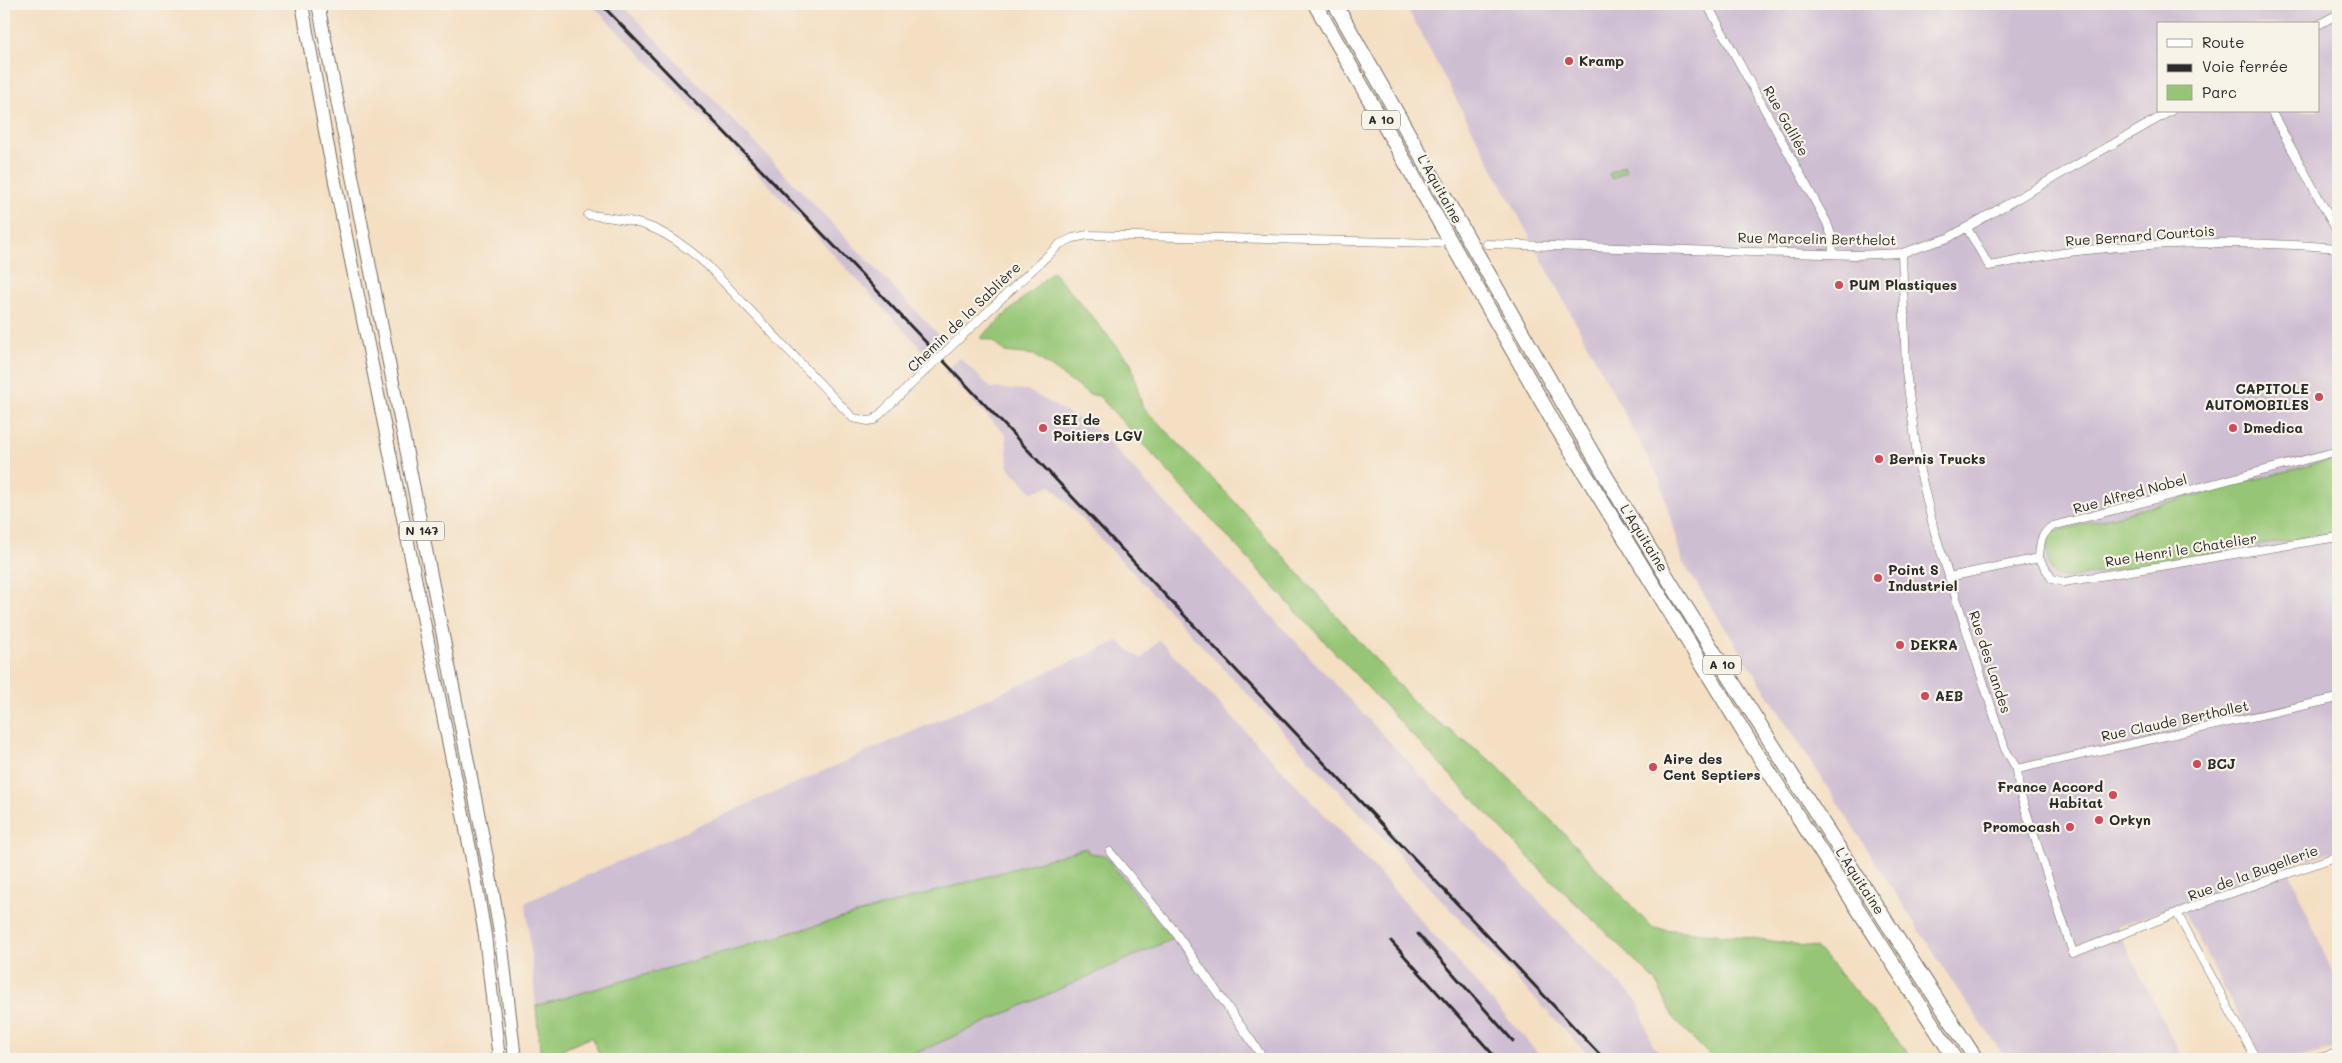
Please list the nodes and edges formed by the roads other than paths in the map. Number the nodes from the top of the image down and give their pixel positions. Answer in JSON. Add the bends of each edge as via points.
{"nodes":[{"id":1,"x":302,"y":4,"type":"edge"},
{"id":2,"x":318,"y":4,"type":"edge"},
{"id":3,"x":1315,"y":4,"type":"edge"},
{"id":4,"x":1335,"y":4,"type":"edge"},
{"id":5,"x":1707,"y":4,"type":"edge"},
{"id":6,"x":2338,"y":14,"type":"edge"},
{"id":7,"x":2320,"y":24,"type":"edge"},
{"id":8,"x":2169,"y":112,"type":"edge"},
{"id":9,"x":2272,"y":112,"type":"edge"},
{"id":10,"x":588,"y":215,"type":"dead end"},
{"id":11,"x":1967,"y":228,"type":"junction"},
{"id":12,"x":2338,"y":233,"type":"edge"},
{"id":13,"x":1440,"y":243,"type":"dead end"},
{"id":14,"x":1487,"y":244,"type":"dead end"},
{"id":15,"x":2338,"y":248,"type":"edge"},
{"id":16,"x":1902,"y":253,"type":"junction"},
{"id":17,"x":1833,"y":254,"type":"junction"},
{"id":18,"x":2338,"y":451,"type":"edge"},
{"id":19,"x":2338,"y":537,"type":"edge"},
{"id":20,"x":2039,"y":558,"type":"junction"},
{"id":21,"x":1949,"y":578,"type":"junction"},
{"id":22,"x":2338,"y":698,"type":"edge"},
{"id":23,"x":2017,"y":769,"type":"junction"},
{"id":24,"x":1110,"y":852,"type":"dead end"},
{"id":25,"x":2338,"y":856,"type":"edge"},
{"id":26,"x":2177,"y":913,"type":"junction"},
{"id":27,"x":2073,"y":953,"type":"joint"},
{"id":28,"x":2338,"y":1054,"type":"edge"},
{"id":29,"x":499,"y":1059,"type":"edge"},
{"id":30,"x":516,"y":1059,"type":"edge"},
{"id":31,"x":1264,"y":1059,"type":"edge"},
{"id":32,"x":1955,"y":1059,"type":"edge"},
{"id":33,"x":1976,"y":1059,"type":"edge"},
{"id":34,"x":2256,"y":1059,"type":"edge"},
{"id":35,"x":2314,"y":1059,"type":"edge"}],
"edges":[{"from":1,"to":29,"type":"highway","number":"N 147","via":[[471,854]]},
{"from":2,"to":30,"type":"highway","number":"N 147","via":[[487,858],[502,939]]},
{"from":3,"to":32,"type":"highway","name":"L'Aquitaine","number":"A 10","via":[[1564,440],[1751,744]]},
{"from":4,"to":33,"type":"highway","name":"L'Aquitaine","number":"A 10","via":[[1630,515],[1842,854]]},
{"from":5,"to":17,"type":"street","name":"Rue Galilée","via":[[1827,223]]},
{"from":6,"to":7,"type":"street"},
{"from":8,"to":11,"type":"street","name":"Rue Marcelin Berthelot"},
{"from":9,"to":12,"type":"street"},
{"from":10,"to":13,"type":"street","name":"Chemin de la Sablière","bridge":true,"via":[[641,222],[685,246],[707,265],[852,418],[868,421],[874,420],[1060,244],[1073,238],[1088,235]]},
{"from":11,"to":15,"type":"street","name":"Rue Bernard Courtois","via":[[1989,266],[2086,250],[2187,243],[2262,242]]},
{"from":11,"to":16,"type":"street","name":"Rue Marcelin Berthelot","via":[[1930,246]]},
{"from":14,"to":17,"type":"street","name":"Rue Marcelin Berthelot"},
{"from":16,"to":17,"type":"street","name":"Rue Marcelin Berthelot"},
{"from":16,"to":21,"type":"street","name":"Rue des Landes","via":[[1903,337],[1913,439],[1926,501]]},
{"from":18,"to":20,"type":"street","name":"Rue Alfred Nobel","via":[[2053,526],[2042,536]]},
{"from":19,"to":20,"type":"street","name":"Rue Henri le Chatelier","via":[[2064,582],[2052,579]]},
{"from":20,"to":21,"type":"street"},
{"from":21,"to":23,"type":"street","name":"Rue des Landes","via":[[2005,749]]},
{"from":22,"to":23,"type":"street","name":"Rue Claude Berthollet"},
{"from":23,"to":27,"type":"street","name":"Rue des Landes","via":[[2019,790]]},
{"from":24,"to":31,"type":"street","via":[[1173,929]]},
{"from":25,"to":26,"type":"street","name":"Rue de la Bugellerie"},
{"from":26,"to":27,"type":"street","name":"Rue de la Bugellerie"},
{"from":26,"to":34,"type":"street","name":"Rue de la Bugellerie"},
{"from":28,"to":35,"type":"street"}]}
